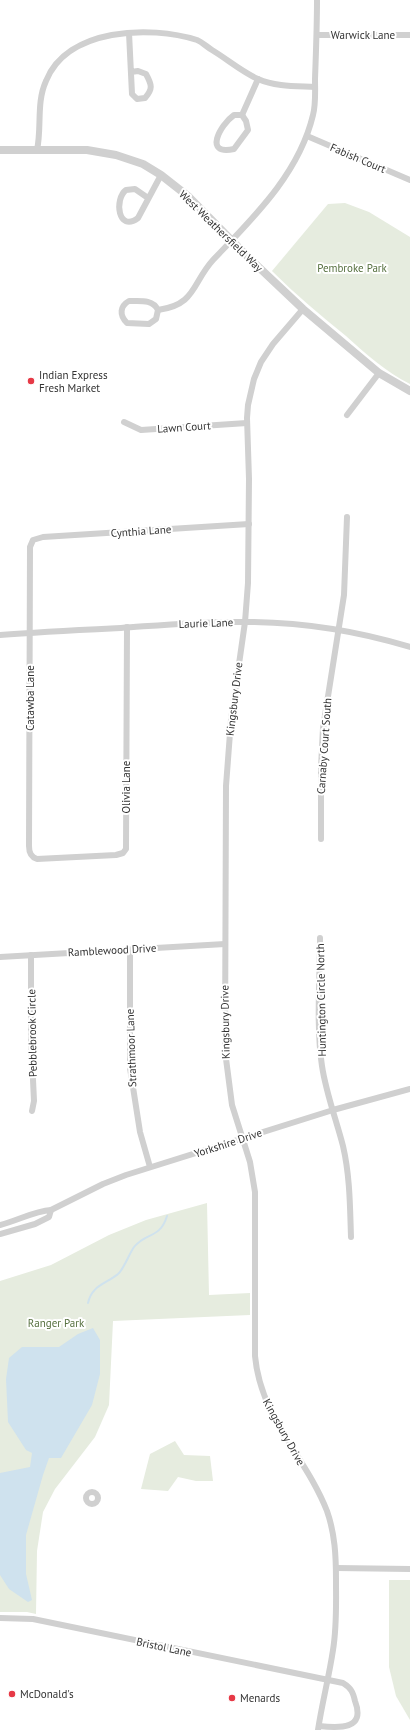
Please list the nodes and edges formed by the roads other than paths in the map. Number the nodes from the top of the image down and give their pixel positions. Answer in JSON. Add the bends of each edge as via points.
{"nodes":[{"id":1,"x":317,"y":0,"type":"edge"},
{"id":2,"x":129,"y":33,"type":"junction"},
{"id":3,"x":317,"y":35,"type":"junction"},
{"id":4,"x":410,"y":35,"type":"edge"},
{"id":5,"x":131,"y":72,"type":"junction"},
{"id":6,"x":258,"y":79,"type":"junction"},
{"id":7,"x":315,"y":87,"type":"junction"},
{"id":8,"x":242,"y":115,"type":"junction"},
{"id":9,"x":307,"y":136,"type":"junction"},
{"id":10,"x":0,"y":150,"type":"edge"},
{"id":11,"x":37,"y":150,"type":"junction"},
{"id":12,"x":161,"y":175,"type":"junction"},
{"id":13,"x":410,"y":180,"type":"edge"},
{"id":14,"x":148,"y":198,"type":"junction"},
{"id":15,"x":233,"y":240,"type":"junction"},
{"id":16,"x":303,"y":309,"type":"junction"},
{"id":17,"x":158,"y":310,"type":"junction"},
{"id":18,"x":379,"y":373,"type":"junction"},
{"id":19,"x":410,"y":391,"type":"edge"},
{"id":20,"x":347,"y":415,"type":"dead end"},
{"id":21,"x":124,"y":422,"type":"dead end"},
{"id":22,"x":247,"y":423,"type":"junction"},
{"id":23,"x":347,"y":517,"type":"dead end"},
{"id":24,"x":249,"y":524,"type":"junction"},
{"id":25,"x":33,"y":540,"type":"joint"},
{"id":26,"x":245,"y":622,"type":"junction"},
{"id":27,"x":127,"y":627,"type":"junction"},
{"id":28,"x":339,"y":630,"type":"junction"},
{"id":29,"x":30,"y":633,"type":"junction"},
{"id":30,"x":0,"y":635,"type":"edge"},
{"id":31,"x":410,"y":647,"type":"edge"},
{"id":32,"x":320,"y":839,"type":"dead end"},
{"id":33,"x":31,"y":856,"type":"joint"},
{"id":34,"x":320,"y":938,"type":"dead end"},
{"id":35,"x":225,"y":944,"type":"junction"},
{"id":36,"x":130,"y":950,"type":"junction"},
{"id":37,"x":31,"y":955,"type":"junction"},
{"id":38,"x":0,"y":956,"type":"edge"},
{"id":39,"x":410,"y":1089,"type":"edge"},
{"id":40,"x":333,"y":1110,"type":"junction"},
{"id":41,"x":32,"y":1111,"type":"dead end"},
{"id":42,"x":242,"y":1138,"type":"junction"},
{"id":43,"x":150,"y":1168,"type":"junction"},
{"id":44,"x":51,"y":1210,"type":"junction"},
{"id":45,"x":0,"y":1225,"type":"edge"},
{"id":46,"x":0,"y":1234,"type":"edge"},
{"id":47,"x":351,"y":1237,"type":"dead end"},
{"id":48,"x":336,"y":1568,"type":"junction"},
{"id":49,"x":410,"y":1569,"type":"edge"},
{"id":50,"x":0,"y":1618,"type":"edge"},
{"id":51,"x":328,"y":1680,"type":"junction"},
{"id":52,"x":318,"y":1728,"type":"edge"}],
"edges":[{"from":1,"to":3,"type":"street"},
{"from":2,"to":5,"type":"street"},
{"from":2,"to":6,"type":"street","via":[[172,34],[198,41]]},
{"from":2,"to":11,"type":"street","via":[[104,37],[78,46],[60,59],[46,80],[40,97]]},
{"from":3,"to":4,"type":"street","name":"Warwick Lane"},
{"from":3,"to":7,"type":"street"},
{"from":5,"to":5,"type":"street","via":[[132,94],[137,99],[145,98],[150,92],[151,83],[146,74]]},
{"from":6,"to":7,"type":"street","via":[[284,86]]},
{"from":6,"to":8,"type":"street"},
{"from":7,"to":9,"type":"street","via":[[314,114]]},
{"from":8,"to":8,"type":"street","via":[[226,121],[216,137],[221,149],[234,149],[248,130]]},
{"from":9,"to":13,"type":"street","name":"Fabish Court"},
{"from":9,"to":15,"type":"street","via":[[286,177]]},
{"from":10,"to":11,"type":"street","name":"West Weathersfield Way"},
{"from":11,"to":12,"type":"street","name":"West Weathersfield Way","via":[[87,150],[116,155],[142,164]]},
{"from":12,"to":14,"type":"street"},
{"from":12,"to":15,"type":"street","name":"West Weathersfield Way","via":[[189,197]]},
{"from":14,"to":14,"type":"street","via":[[135,189],[126,190],[121,197],[120,216],[126,220],[136,220]]},
{"from":15,"to":16,"type":"street","name":"West Weathersfield Way"},
{"from":15,"to":17,"type":"street","via":[[207,268],[187,299],[176,306]]},
{"from":16,"to":18,"type":"street","name":"West Weathersfield Way"},
{"from":16,"to":22,"type":"street","name":"Kingsbury Drive","via":[[261,362],[250,392]]},
{"from":17,"to":17,"type":"street","via":[[153,303],[129,301],[122,307],[121,316],[131,324],[149,324],[156,319]]},
{"from":18,"to":19,"type":"street","name":"West Weathersfield Way"},
{"from":18,"to":20,"type":"street"},
{"from":21,"to":22,"type":"street","name":"Lawn Court","via":[[141,430]]},
{"from":22,"to":24,"type":"street","name":"Kingsbury Drive"},
{"from":23,"to":28,"type":"street","name":"Carnaby Court South","via":[[345,576]]},
{"from":24,"to":25,"type":"street","name":"Cynthia Lane","via":[[43,537]]},
{"from":24,"to":26,"type":"street","name":"Kingsbury Drive"},
{"from":25,"to":29,"type":"street","name":"Catawba Lane","via":[[30,547]]},
{"from":26,"to":27,"type":"street","name":"Laurie Lane"},
{"from":26,"to":28,"type":"street","name":"Laurie Lane"},
{"from":26,"to":35,"type":"street","name":"Kingsbury Drive","via":[[227,760]]},
{"from":27,"to":29,"type":"street","name":"Laurie Lane"},
{"from":27,"to":33,"type":"street","name":"Olivia Lane","via":[[126,849],[116,855],[37,859]]},
{"from":28,"to":31,"type":"street","name":"Laurie Lane"},
{"from":28,"to":32,"type":"street","name":"Carnaby Court South","via":[[324,728]]},
{"from":29,"to":30,"type":"street","name":"Laurie Lane"},
{"from":29,"to":33,"type":"street","name":"Catawba Lane"},
{"from":34,"to":40,"type":"street","name":"Huntington Circle North","via":[[320,1052]]},
{"from":35,"to":36,"type":"street","name":"Ramblewood Drive"},
{"from":35,"to":42,"type":"street","name":"Kingsbury Drive","via":[[225,1063],[232,1105]]},
{"from":36,"to":37,"type":"street","name":"Ramblewood Drive"},
{"from":36,"to":43,"type":"street","name":"Strathmoor Lane","via":[[130,1068],[140,1132]]},
{"from":37,"to":38,"type":"street","name":"Ramblewood Drive"},
{"from":37,"to":41,"type":"street","name":"Pebblebrook Circle","via":[[34,1101]]},
{"from":39,"to":40,"type":"street","name":"Yorkshire Drive"},
{"from":40,"to":42,"type":"street","name":"Yorkshire Drive"},
{"from":40,"to":47,"type":"street","name":"Huntington Circle North","via":[[347,1171]]},
{"from":42,"to":43,"type":"street","name":"Yorkshire Drive"},
{"from":42,"to":48,"type":"street","name":"Kingsbury Drive","via":[[252,1173],[255,1198],[254,1351],[258,1378],[270,1411],[327,1512],[335,1547]]},
{"from":43,"to":44,"type":"street","name":"Yorkshire Drive","via":[[103,1184]]},
{"from":44,"to":45,"type":"street","name":"Yorkshire Drive"},
{"from":44,"to":46,"type":"street","name":"Yorkshire Drive","via":[[49,1217],[35,1224]]},
{"from":48,"to":49,"type":"street"},
{"from":48,"to":51,"type":"street","name":"Kingsbury Drive","via":[[335,1629]]},
{"from":50,"to":51,"type":"street","name":"Bristol Lane","via":[[33,1619]]},
{"from":51,"to":52,"type":"street","name":"Kingsbury Drive"},
{"from":51,"to":52,"type":"street","name":"Bristol Lane","via":[[351,1688],[358,1715],[352,1724],[346,1726]]}]}
